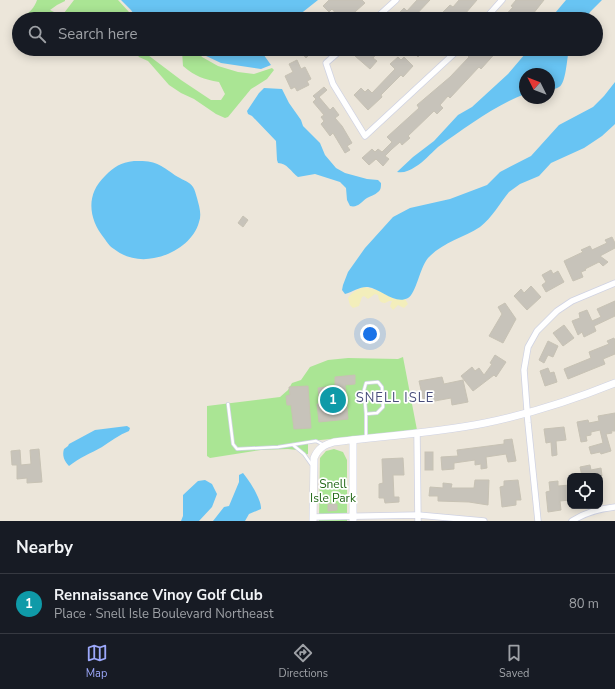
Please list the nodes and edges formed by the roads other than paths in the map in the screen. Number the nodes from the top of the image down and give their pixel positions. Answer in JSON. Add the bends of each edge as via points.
{"nodes":[{"id":1,"x":396,"y":0,"type":"edge"},
{"id":2,"x":502,"y":0,"type":"edge"},
{"id":3,"x":383,"y":12,"type":"edge"},
{"id":4,"x":491,"y":12,"type":"edge"},
{"id":5,"x":334,"y":56,"type":"edge"},
{"id":6,"x":451,"y":56,"type":"edge"},
{"id":7,"x":615,"y":283,"type":"edge"},
{"id":8,"x":615,"y":383,"type":"edge"},
{"id":9,"x":228,"y":404,"type":"dead end"},
{"id":10,"x":527,"y":413,"type":"junction"},
{"id":11,"x":366,"y":414,"type":"junction"},
{"id":12,"x":417,"y":433,"type":"junction"},
{"id":13,"x":366,"y":439,"type":"junction"},
{"id":14,"x":353,"y":440,"type":"junction"},
{"id":15,"x":292,"y":445,"type":"junction"},
{"id":16,"x":324,"y":445,"type":"junction"},
{"id":17,"x":312,"y":466,"type":"junction"},
{"id":18,"x":615,"y":507,"type":"edge"},
{"id":19,"x":353,"y":518,"type":"edge"},
{"id":20,"x":418,"y":518,"type":"edge"},
{"id":21,"x":313,"y":519,"type":"edge"},
{"id":22,"x":484,"y":521,"type":"edge"},
{"id":23,"x":538,"y":521,"type":"edge"},
{"id":24,"x":572,"y":521,"type":"edge"}],
"edges":[{"from":1,"to":3,"type":"street"},
{"from":2,"to":4,"type":"street"},
{"from":5,"to":6,"type":"street","via":[[326,63],[333,84],[365,136]]},
{"from":7,"to":10,"type":"street","via":[[572,301],[557,311],[537,331],[528,347],[524,370]]},
{"from":8,"to":10,"type":"street"},
{"from":9,"to":15,"type":"lane","via":[[233,444],[237,449]]},
{"from":10,"to":12,"type":"street","via":[[484,423]]},
{"from":10,"to":23,"type":"street"},
{"from":11,"to":11,"type":"lane","via":[[366,383],[378,382],[382,387],[383,407],[377,413]]},
{"from":11,"to":13,"type":"lane"},
{"from":12,"to":13,"type":"street"},
{"from":12,"to":20,"type":"street"},
{"from":13,"to":14,"type":"street"},
{"from":14,"to":16,"type":"street"},
{"from":14,"to":19,"type":"street"},
{"from":15,"to":16,"type":"lane","via":[[316,441]]},
{"from":15,"to":17,"type":"lane","via":[[304,454]]},
{"from":16,"to":17,"type":"street","via":[[316,453]]},
{"from":17,"to":21,"type":"street"},
{"from":18,"to":24,"type":"street","via":[[599,508]]},
{"from":19,"to":20,"type":"street"},
{"from":19,"to":21,"type":"street"},
{"from":20,"to":22,"type":"street"}]}
